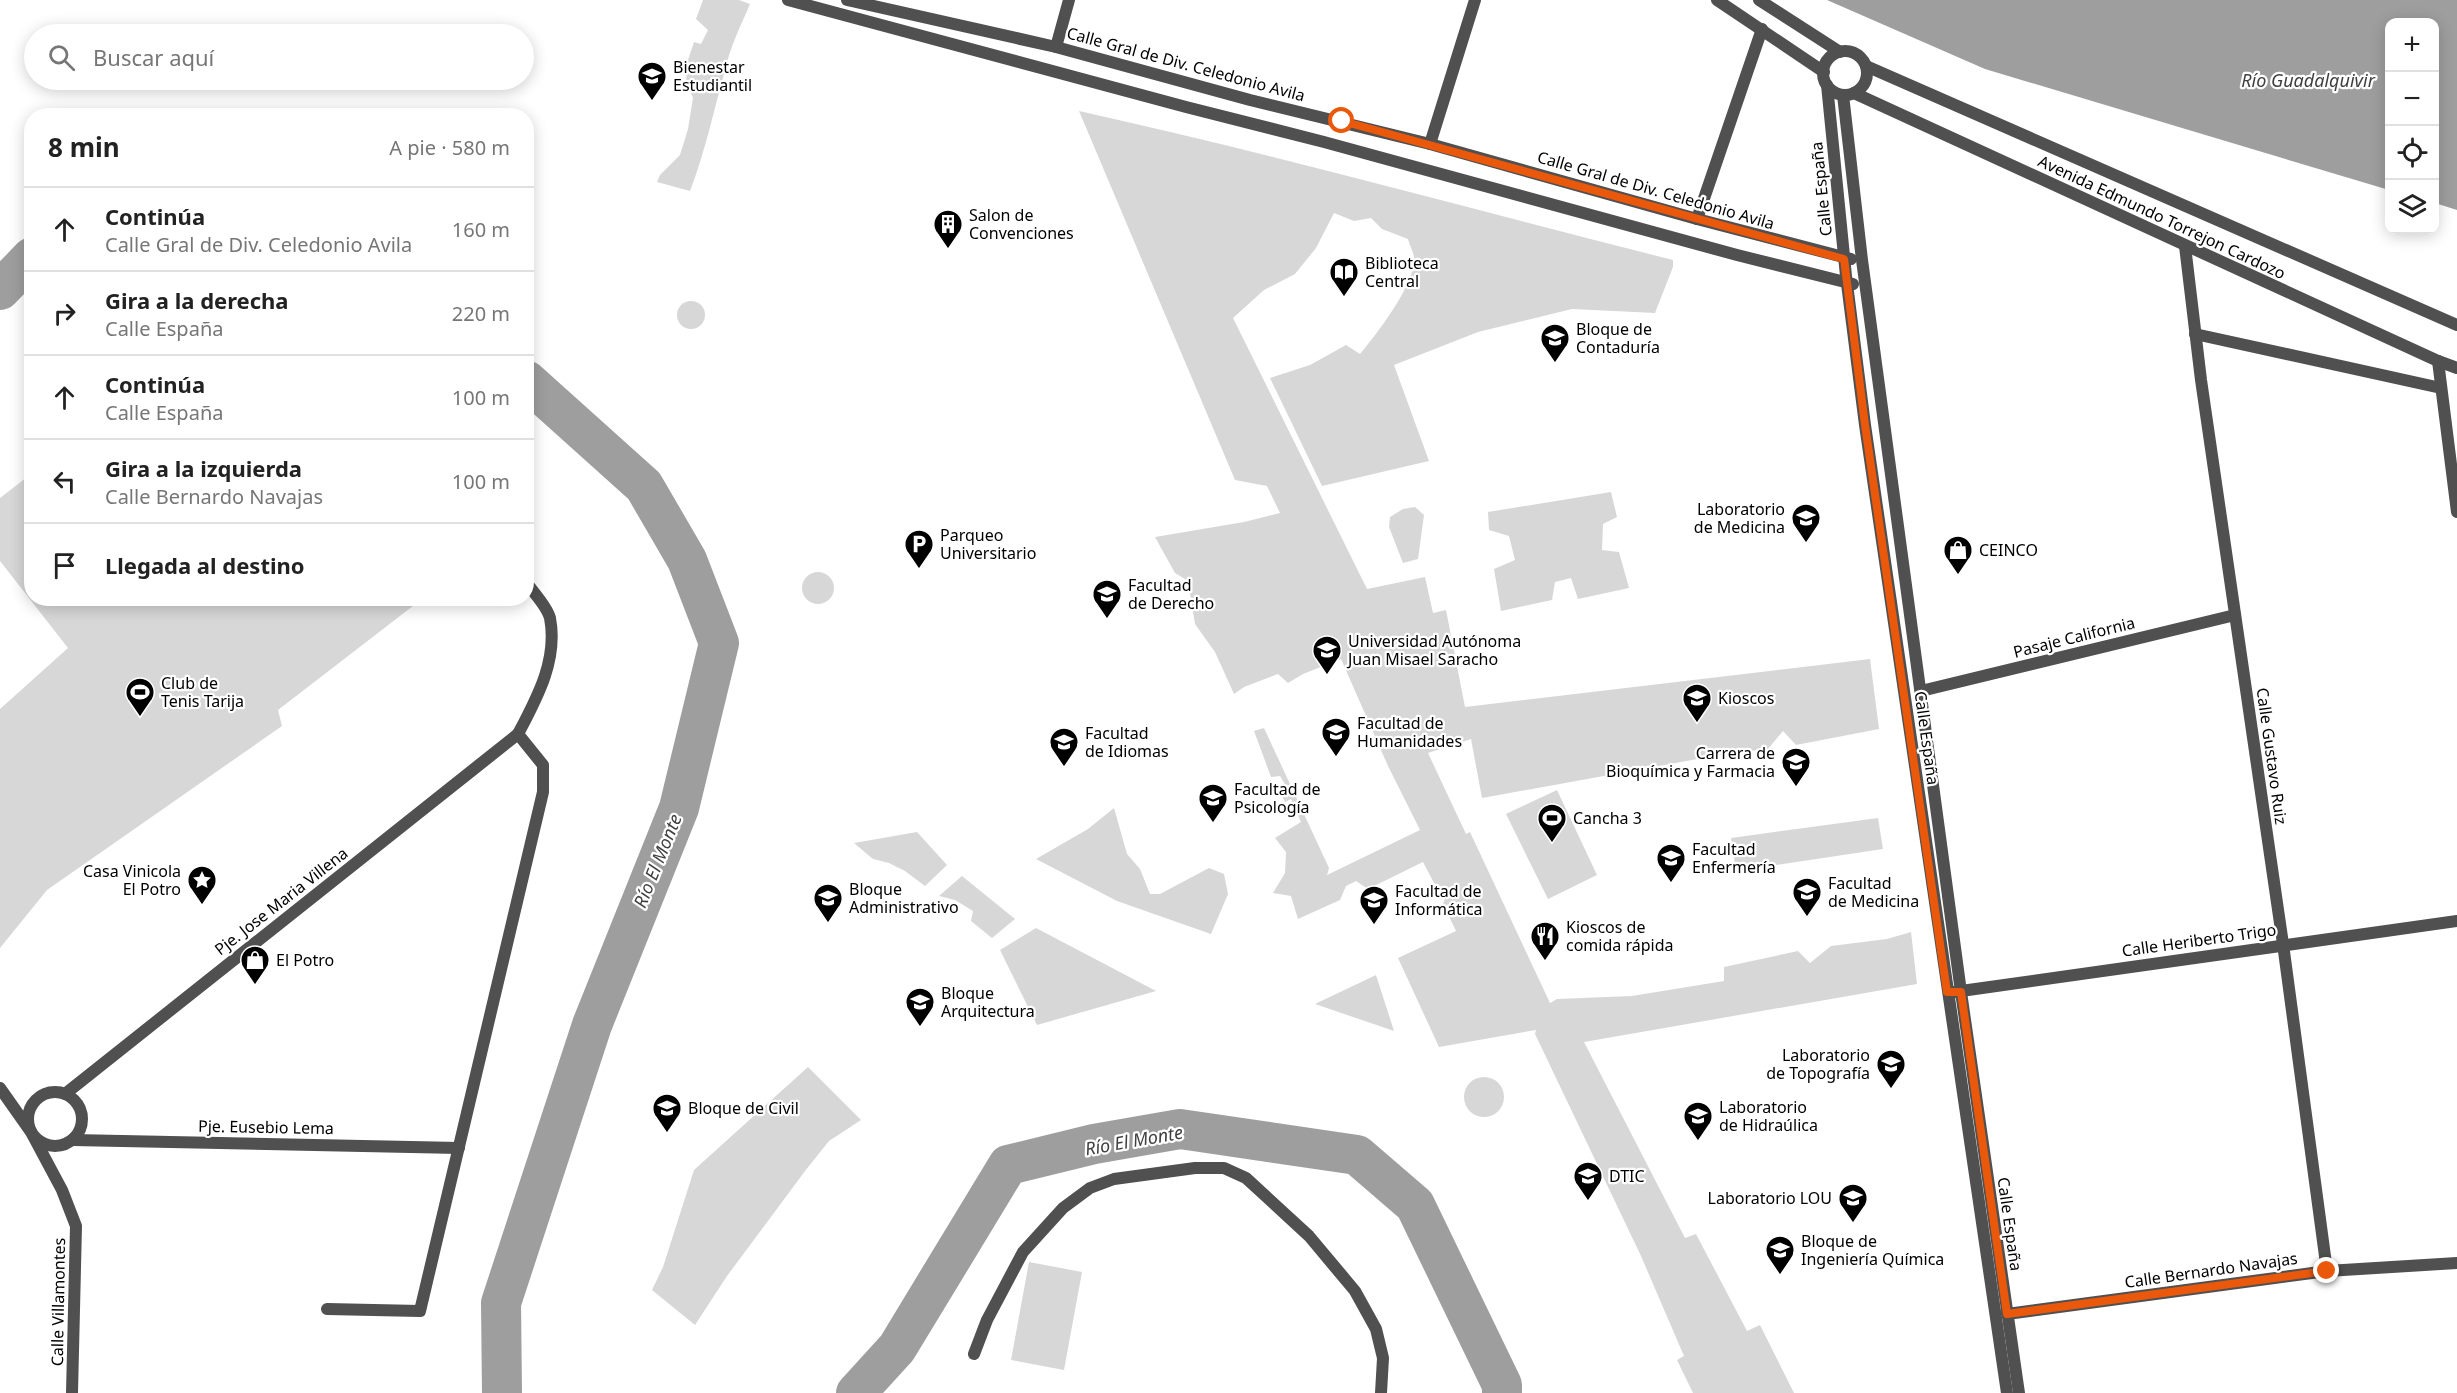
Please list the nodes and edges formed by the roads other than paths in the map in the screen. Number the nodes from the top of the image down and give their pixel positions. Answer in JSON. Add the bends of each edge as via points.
{"nodes":[{"id":1,"x":788,"y":0,"type":"edge"},
{"id":2,"x":848,"y":0,"type":"edge"},
{"id":3,"x":1069,"y":0,"type":"edge"},
{"id":4,"x":1475,"y":0,"type":"edge"},
{"id":5,"x":1717,"y":0,"type":"edge"},
{"id":6,"x":1759,"y":0,"type":"edge"},
{"id":7,"x":1762,"y":29,"type":"junction"},
{"id":8,"x":1056,"y":47,"type":"junction"},
{"id":9,"x":1840,"y":52,"type":"junction"},
{"id":10,"x":1866,"y":66,"type":"junction"},
{"id":11,"x":1824,"y":72,"type":"junction"},
{"id":12,"x":1827,"y":85,"type":"junction"},
{"id":13,"x":1849,"y":94,"type":"junction"},
{"id":14,"x":1430,"y":144,"type":"junction"},
{"id":15,"x":1697,"y":219,"type":"junction"},
{"id":16,"x":2185,"y":246,"type":"junction"},
{"id":17,"x":1844,"y":259,"type":"junction"},
{"id":18,"x":1862,"y":260,"type":"junction"},
{"id":19,"x":1847,"y":283,"type":"junction"},
{"id":20,"x":1865,"y":285,"type":"junction"},
{"id":21,"x":2457,"y":325,"type":"edge"},
{"id":22,"x":2195,"y":334,"type":"junction"},
{"id":23,"x":2438,"y":361,"type":"junction"},
{"id":24,"x":2457,"y":368,"type":"edge"},
{"id":25,"x":2441,"y":388,"type":"junction"},
{"id":26,"x":2457,"y":512,"type":"edge"},
{"id":27,"x":534,"y":593,"type":"edge"},
{"id":28,"x":2235,"y":615,"type":"junction"},
{"id":29,"x":1921,"y":691,"type":"junction"},
{"id":30,"x":518,"y":734,"type":"junction"},
{"id":31,"x":2457,"y":921,"type":"edge"},
{"id":32,"x":2283,"y":944,"type":"junction"},
{"id":33,"x":1947,"y":992,"type":"junction"},
{"id":34,"x":1961,"y":992,"type":"junction"},
{"id":35,"x":0,"y":1088,"type":"edge"},
{"id":36,"x":65,"y":1094,"type":"junction"},
{"id":37,"x":31,"y":1132,"type":"junction"},
{"id":38,"x":73,"y":1140,"type":"junction"},
{"id":39,"x":459,"y":1148,"type":"junction"},
{"id":40,"x":2457,"y":1263,"type":"edge"},
{"id":41,"x":2327,"y":1271,"type":"junction"},
{"id":42,"x":327,"y":1309,"type":"dead end"},
{"id":43,"x":2007,"y":1314,"type":"junction"},
{"id":44,"x":975,"y":1354,"type":"dead end"},
{"id":45,"x":72,"y":1393,"type":"edge"},
{"id":46,"x":1381,"y":1393,"type":"edge"},
{"id":47,"x":2007,"y":1393,"type":"edge"},
{"id":48,"x":2019,"y":1393,"type":"edge"}],
"edges":[{"from":1,"to":19,"type":"street"},
{"from":2,"to":8,"type":"street","name":"Calle Gral de Div. Celedonio Avila"},
{"from":3,"to":8,"type":"street"},
{"from":4,"to":14,"type":"street"},
{"from":5,"to":7,"type":"street"},
{"from":6,"to":9,"type":"street"},
{"from":7,"to":11,"type":"street"},
{"from":7,"to":15,"type":"street"},
{"from":8,"to":14,"type":"street","name":"Calle Gral de Div. Celedonio Avila"},
{"from":9,"to":10,"type":"street","via":[[1853,53]]},
{"from":9,"to":11,"type":"street","via":[[1828,59]]},
{"from":10,"to":13,"type":"street","via":[[1864,85]]},
{"from":10,"to":21,"type":"street","name":"Avenida Edmundo Torrejon Cardozo"},
{"from":11,"to":12,"type":"street"},
{"from":12,"to":13,"type":"street","via":[[1837,94]]},
{"from":12,"to":17,"type":"street","name":"Calle España"},
{"from":13,"to":16,"type":"street","name":"Avenida Edmundo Torrejon Cardozo"},
{"from":13,"to":18,"type":"street","name":"Calle España"},
{"from":14,"to":15,"type":"street","name":"Calle Gral de Div. Celedonio Avila"},
{"from":15,"to":17,"type":"street","name":"Calle Gral de Div. Celedonio Avila"},
{"from":16,"to":22,"type":"street","name":"Calle Gustavo Ruiz"},
{"from":16,"to":23,"type":"street","name":"Avenida Edmundo Torrejon Cardozo"},
{"from":17,"to":18,"type":"street","name":"Calle Gral de Div. Celedonio Avila"},
{"from":17,"to":19,"type":"street","name":"Calle España"},
{"from":18,"to":20,"type":"street","name":"Calle España"},
{"from":19,"to":20,"type":"street"},
{"from":19,"to":33,"type":"street","name":"Calle España"},
{"from":20,"to":29,"type":"street","name":"Calle España"},
{"from":22,"to":25,"type":"street"},
{"from":22,"to":28,"type":"street","name":"Calle Gustavo Ruiz"},
{"from":23,"to":24,"type":"street","name":"Avenida Edmundo Torrejon Cardozo"},
{"from":23,"to":25,"type":"street"},
{"from":25,"to":26,"type":"street"},
{"from":27,"to":30,"type":"street","via":[[550,616],[551,657],[540,692]]},
{"from":28,"to":29,"type":"street","name":"Pasaje California"},
{"from":28,"to":32,"type":"street","name":"Calle Gustavo Ruiz"},
{"from":29,"to":34,"type":"street","name":"Calle España"},
{"from":30,"to":36,"type":"street","name":"Pje. Jose Maria Villena"},
{"from":30,"to":39,"type":"street","via":[[543,765],[543,792]]},
{"from":31,"to":32,"type":"street","name":"Calle Heriberto Trigo"},
{"from":32,"to":34,"type":"street","name":"Calle Heriberto Trigo"},
{"from":32,"to":41,"type":"street","name":"Calle Gustavo Ruiz"},
{"from":33,"to":34,"type":"street","name":"Calle Heriberto Trigo"},
{"from":33,"to":47,"type":"street","name":"Calle España"},
{"from":34,"to":43,"type":"street","name":"Calle España"},
{"from":35,"to":37,"type":"street","name":"Calle Villamontes"},
{"from":36,"to":37,"type":"street","via":[[47,1093],[33,1103],[27,1119]]},
{"from":36,"to":38,"type":"street","via":[[73,1098],[82,1114],[82,1124]]},
{"from":37,"to":38,"type":"street","via":[[47,1146]]},
{"from":37,"to":45,"type":"street","name":"Calle Villamontes","via":[[76,1226]]},
{"from":38,"to":39,"type":"street","name":"Pje. Eusebio Lema"},
{"from":39,"to":42,"type":"street","via":[[420,1311]]},
{"from":40,"to":41,"type":"street","name":"Calle Bernardo Navajas"},
{"from":41,"to":43,"type":"street","name":"Calle Bernardo Navajas"},
{"from":43,"to":48,"type":"street","name":"Calle España"},
{"from":44,"to":46,"type":"street","via":[[987,1320],[1023,1252],[1063,1208],[1090,1188],[1114,1179],[1224,1168],[1246,1178],[1301,1228],[1355,1291],[1376,1329],[1383,1358]]}]}
